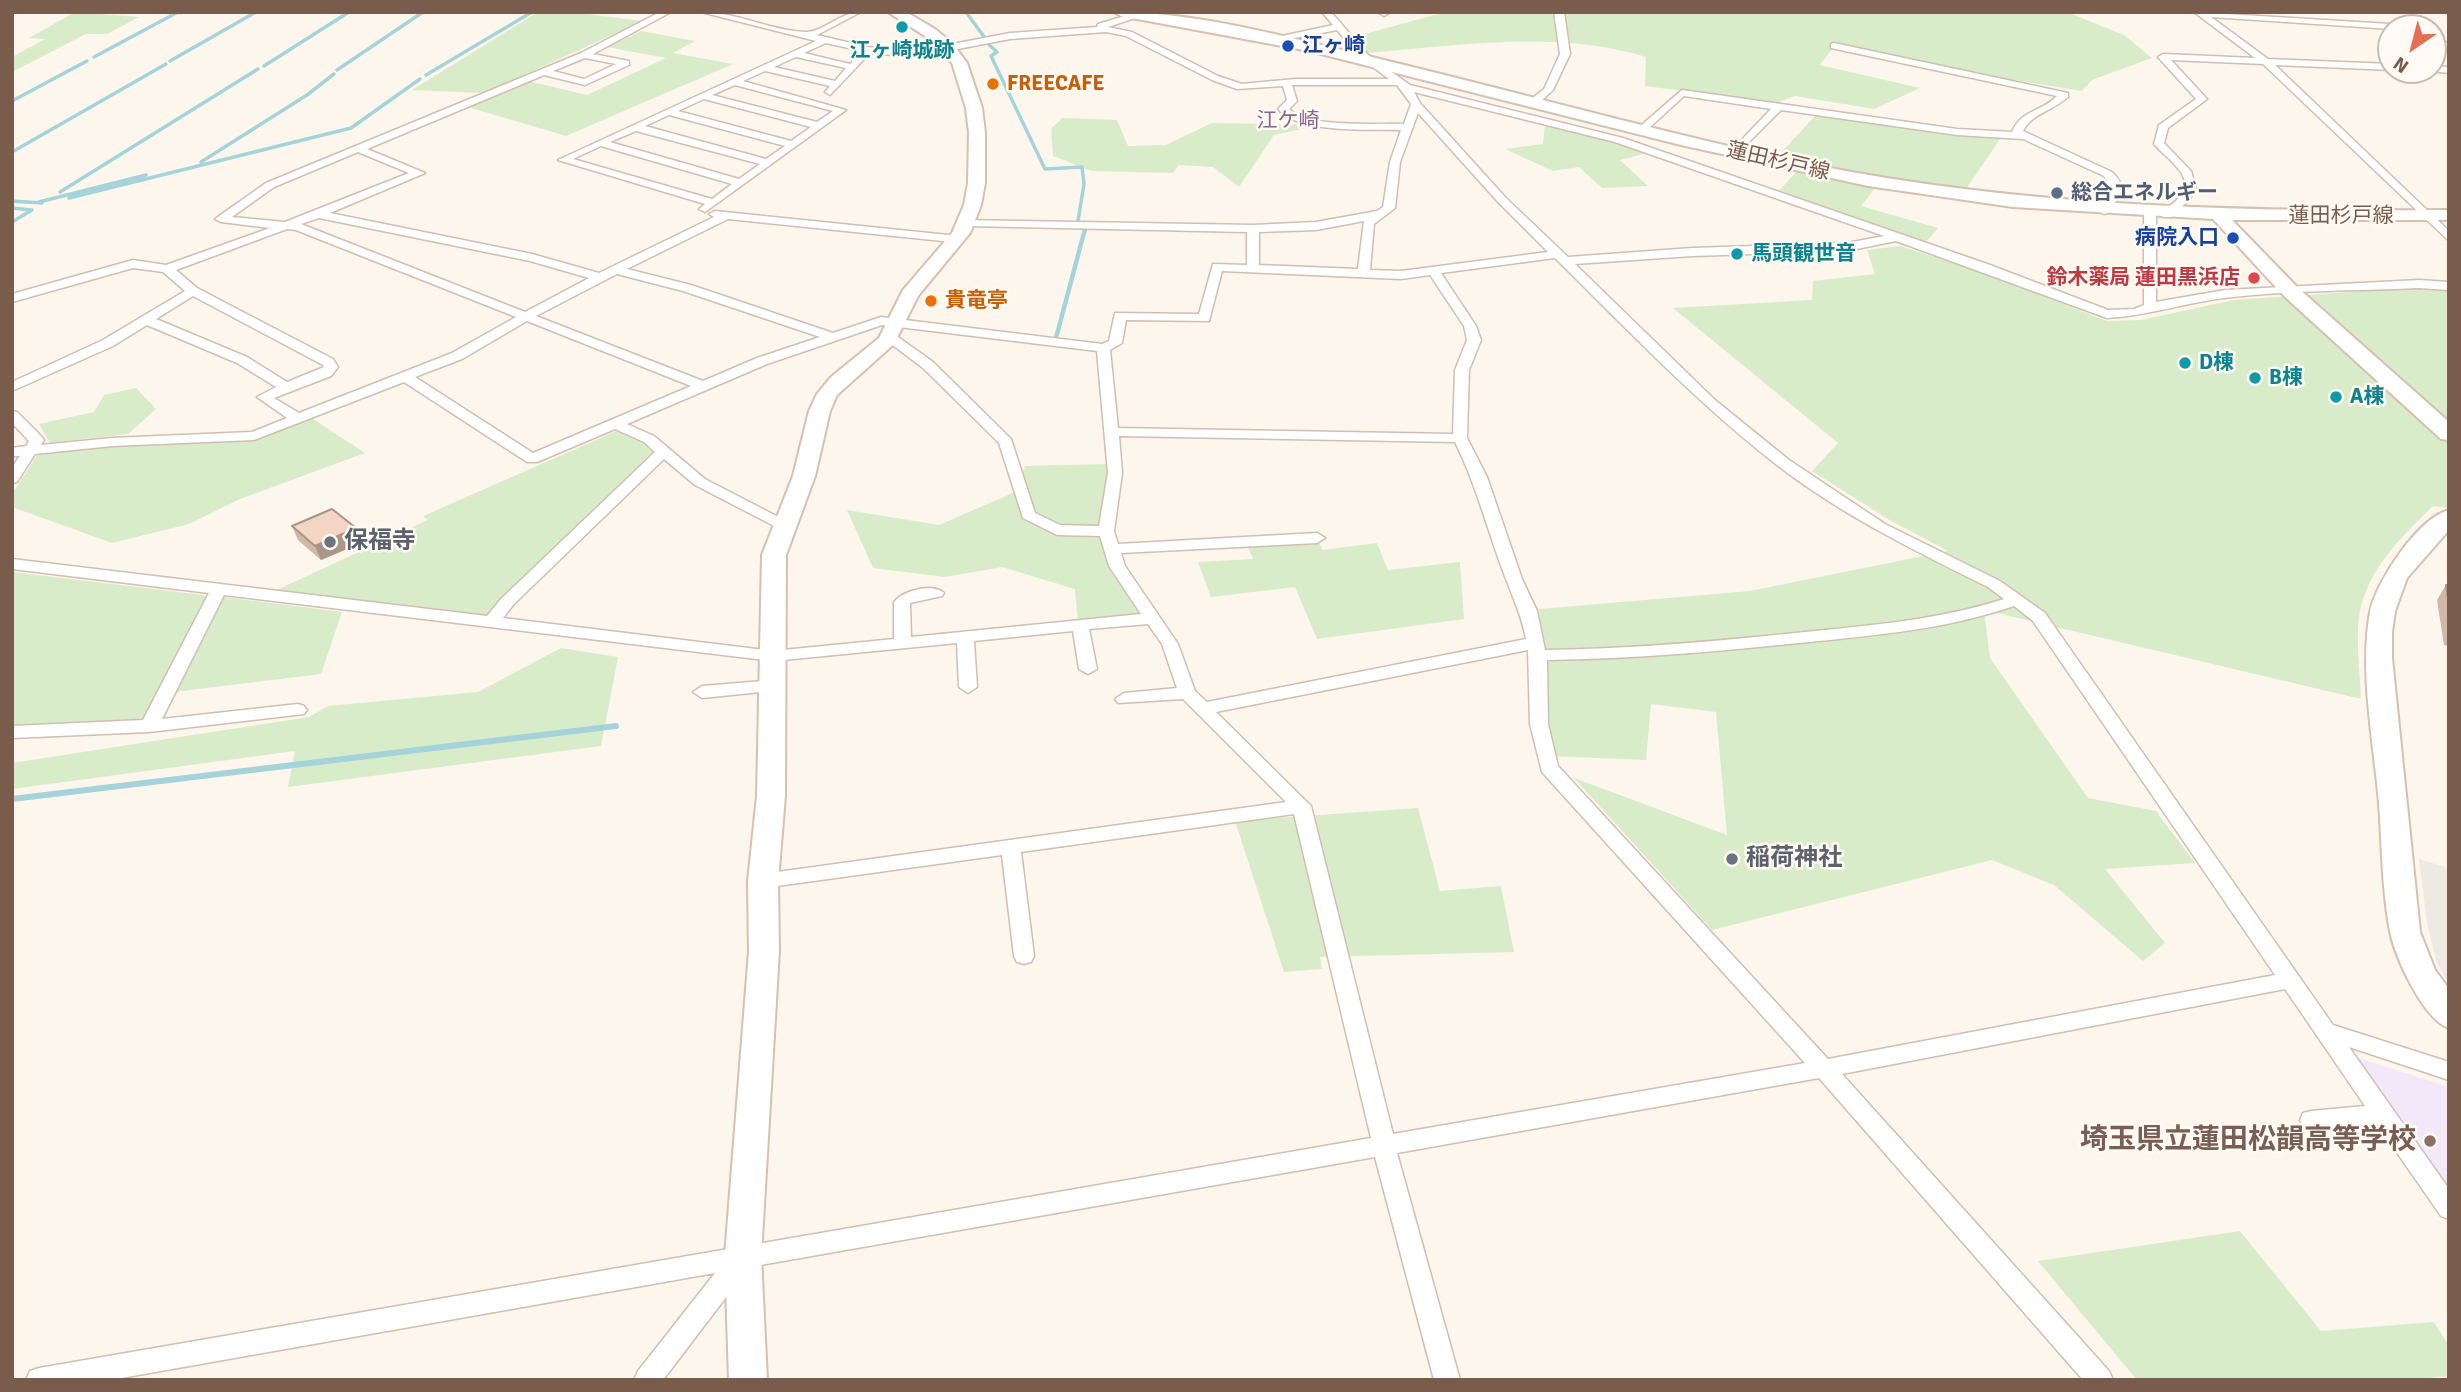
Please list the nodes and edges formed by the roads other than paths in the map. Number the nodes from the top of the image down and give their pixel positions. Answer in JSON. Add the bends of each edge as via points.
{"nodes":[{"id":1,"x":667,"y":12,"type":"edge"},
{"id":2,"x":705,"y":12,"type":"edge"},
{"id":3,"x":857,"y":12,"type":"edge"},
{"id":4,"x":895,"y":12,"type":"edge"},
{"id":5,"x":1121,"y":12,"type":"edge"},
{"id":6,"x":1326,"y":12,"type":"edge"},
{"id":7,"x":1559,"y":12,"type":"edge"},
{"id":8,"x":1144,"y":13,"type":"edge"},
{"id":9,"x":2199,"y":13,"type":"edge"},
{"id":10,"x":2377,"y":25,"type":"edge"},
{"id":11,"x":1339,"y":27,"type":"junction"},
{"id":12,"x":1091,"y":29,"type":"junction"},
{"id":13,"x":808,"y":36,"type":"junction"},
{"id":14,"x":1273,"y":39,"type":"junction"},
{"id":15,"x":825,"y":40,"type":"junction"},
{"id":16,"x":1834,"y":46,"type":"dead end"},
{"id":17,"x":950,"y":49,"type":"junction"},
{"id":18,"x":868,"y":50,"type":"junction"},
{"id":19,"x":795,"y":54,"type":"junction"},
{"id":20,"x":584,"y":55,"type":"junction"},
{"id":21,"x":2265,"y":61,"type":"junction"},
{"id":22,"x":1373,"y":63,"type":"junction"},
{"id":23,"x":2377,"y":66,"type":"edge"},
{"id":24,"x":853,"y":67,"type":"junction"},
{"id":25,"x":765,"y":68,"type":"junction"},
{"id":26,"x":544,"y":72,"type":"junction"},
{"id":27,"x":734,"y":82,"type":"junction"},
{"id":28,"x":1945,"y":82,"type":"dead end"},
{"id":29,"x":837,"y":84,"type":"junction"},
{"id":30,"x":1287,"y":84,"type":"junction"},
{"id":31,"x":1402,"y":85,"type":"junction"},
{"id":32,"x":703,"y":96,"type":"junction"},
{"id":33,"x":820,"y":103,"type":"junction"},
{"id":34,"x":1533,"y":103,"type":"junction"},
{"id":35,"x":1416,"y":104,"type":"junction"},
{"id":36,"x":2054,"y":104,"type":"junction"},
{"id":37,"x":1779,"y":106,"type":"junction"},
{"id":38,"x":668,"y":112,"type":"junction"},
{"id":39,"x":819,"y":126,"type":"junction"},
{"id":40,"x":635,"y":127,"type":"junction"},
{"id":41,"x":1406,"y":127,"type":"junction"},
{"id":42,"x":1642,"y":129,"type":"junction"},
{"id":43,"x":2021,"y":136,"type":"junction"},
{"id":44,"x":601,"y":143,"type":"junction"},
{"id":45,"x":794,"y":145,"type":"junction"},
{"id":46,"x":359,"y":149,"type":"junction"},
{"id":47,"x":1736,"y":152,"type":"junction"},
{"id":48,"x":768,"y":163,"type":"junction"},
{"id":49,"x":741,"y":183,"type":"junction"},
{"id":50,"x":714,"y":203,"type":"junction"},
{"id":51,"x":2104,"y":211,"type":"junction"},
{"id":52,"x":318,"y":214,"type":"junction"},
{"id":53,"x":1380,"y":214,"type":"junction"},
{"id":54,"x":2158,"y":214,"type":"junction"},
{"id":55,"x":2449,"y":215,"type":"edge"},
{"id":56,"x":2219,"y":216,"type":"junction"},
{"id":57,"x":2423,"y":216,"type":"junction"},
{"id":58,"x":724,"y":217,"type":"junction"},
{"id":59,"x":289,"y":225,"type":"junction"},
{"id":60,"x":1253,"y":229,"type":"junction"},
{"id":61,"x":963,"y":231,"type":"junction"},
{"id":62,"x":1893,"y":238,"type":"junction"},
{"id":63,"x":2449,"y":238,"type":"edge"},
{"id":64,"x":1563,"y":258,"type":"junction"},
{"id":65,"x":167,"y":269,"type":"junction"},
{"id":66,"x":1253,"y":269,"type":"junction"},
{"id":67,"x":617,"y":270,"type":"junction"},
{"id":68,"x":1435,"y":273,"type":"junction"},
{"id":69,"x":1364,"y":274,"type":"junction"},
{"id":70,"x":600,"y":278,"type":"junction"},
{"id":71,"x":2449,"y":286,"type":"edge"},
{"id":72,"x":193,"y":291,"type":"junction"},
{"id":73,"x":2291,"y":292,"type":"junction"},
{"id":74,"x":12,"y":298,"type":"edge"},
{"id":75,"x":2150,"y":307,"type":"junction"},
{"id":76,"x":528,"y":317,"type":"junction"},
{"id":77,"x":147,"y":320,"type":"junction"},
{"id":78,"x":892,"y":330,"type":"junction"},
{"id":79,"x":833,"y":338,"type":"junction"},
{"id":80,"x":1103,"y":348,"type":"junction"},
{"id":81,"x":406,"y":377,"type":"junction"},
{"id":82,"x":703,"y":386,"type":"junction"},
{"id":83,"x":12,"y":387,"type":"edge"},
{"id":84,"x":286,"y":387,"type":"junction"},
{"id":85,"x":12,"y":415,"type":"edge"},
{"id":86,"x":296,"y":418,"type":"junction"},
{"id":87,"x":616,"y":424,"type":"junction"},
{"id":88,"x":1109,"y":432,"type":"junction"},
{"id":89,"x":2449,"y":434,"type":"edge"},
{"id":90,"x":1460,"y":438,"type":"junction"},
{"id":91,"x":33,"y":450,"type":"junction"},
{"id":92,"x":12,"y":452,"type":"edge"},
{"id":93,"x":663,"y":452,"type":"junction"},
{"id":94,"x":12,"y":479,"type":"edge"},
{"id":95,"x":2449,"y":517,"type":"edge"},
{"id":96,"x":783,"y":525,"type":"junction"},
{"id":97,"x":1105,"y":531,"type":"junction"},
{"id":98,"x":1317,"y":538,"type":"dead end"},
{"id":99,"x":1112,"y":549,"type":"junction"},
{"id":100,"x":12,"y":565,"type":"edge"},
{"id":101,"x":218,"y":590,"type":"junction"},
{"id":102,"x":936,"y":593,"type":"dead end"},
{"id":103,"x":2017,"y":600,"type":"junction"},
{"id":104,"x":1153,"y":618,"type":"junction"},
{"id":105,"x":491,"y":623,"type":"junction"},
{"id":106,"x":1080,"y":626,"type":"junction"},
{"id":107,"x":965,"y":639,"type":"junction"},
{"id":108,"x":904,"y":645,"type":"junction"},
{"id":109,"x":1537,"y":649,"type":"junction"},
{"id":110,"x":773,"y":656,"type":"junction"},
{"id":111,"x":1088,"y":669,"type":"dead end"},
{"id":112,"x":968,"y":687,"type":"dead end"},
{"id":113,"x":702,"y":692,"type":"dead end"},
{"id":114,"x":775,"y":692,"type":"junction"},
{"id":115,"x":1187,"y":692,"type":"junction"},
{"id":116,"x":1124,"y":699,"type":"dead end"},
{"id":117,"x":1200,"y":709,"type":"junction"},
{"id":118,"x":298,"y":710,"type":"dead end"},
{"id":119,"x":149,"y":726,"type":"junction"},
{"id":120,"x":12,"y":732,"type":"edge"},
{"id":121,"x":1302,"y":806,"type":"junction"},
{"id":122,"x":1011,"y":848,"type":"junction"},
{"id":123,"x":763,"y":881,"type":"junction"},
{"id":124,"x":1024,"y":956,"type":"dead end"},
{"id":125,"x":2289,"y":981,"type":"junction"},
{"id":126,"x":2449,"y":1015,"type":"edge"},
{"id":127,"x":2326,"y":1031,"type":"junction"},
{"id":128,"x":1821,"y":1069,"type":"junction"},
{"id":129,"x":2449,"y":1071,"type":"edge"},
{"id":130,"x":2383,"y":1114,"type":"junction"},
{"id":131,"x":2311,"y":1120,"type":"dead end"},
{"id":132,"x":1384,"y":1146,"type":"junction"},
{"id":133,"x":2449,"y":1209,"type":"edge"},
{"id":134,"x":743,"y":1256,"type":"junction"},
{"id":135,"x":39,"y":1380,"type":"edge"},
{"id":136,"x":647,"y":1380,"type":"edge"},
{"id":137,"x":748,"y":1380,"type":"edge"},
{"id":138,"x":1447,"y":1380,"type":"edge"},
{"id":139,"x":2099,"y":1380,"type":"edge"}],
"edges":[{"from":1,"to":20,"type":"street"},
{"from":2,"to":13,"type":"street"},
{"from":3,"to":13,"type":"street"},
{"from":4,"to":17,"type":"street"},
{"from":5,"to":8,"type":"street","name":"蓮田杉戸線"},
{"from":6,"to":11,"type":"street"},
{"from":7,"to":34,"type":"street","via":[[1565,54],[1548,90]]},
{"from":8,"to":12,"type":"street"},
{"from":8,"to":14,"type":"street","name":"蓮田杉戸線"},
{"from":9,"to":10,"type":"street"},
{"from":9,"to":21,"type":"street"},
{"from":11,"to":14,"type":"street"},
{"from":11,"to":22,"type":"street"},
{"from":12,"to":17,"type":"street","via":[[1010,36]]},
{"from":12,"to":30,"type":"street","via":[[1129,34],[1241,87]]},
{"from":13,"to":15,"type":"street"},
{"from":14,"to":22,"type":"street","name":"蓮田杉戸線"},
{"from":15,"to":18,"type":"street"},
{"from":15,"to":19,"type":"street"},
{"from":16,"to":36,"type":"street","via":[[2064,95]]},
{"from":17,"to":18,"type":"street","via":[[916,54]]},
{"from":17,"to":61,"type":"street","via":[[971,88],[979,137],[974,196]]},
{"from":18,"to":24,"type":"street"},
{"from":19,"to":24,"type":"street"},
{"from":19,"to":25,"type":"street"},
{"from":20,"to":26,"type":"street"},
{"from":20,"to":26,"type":"street","via":[[626,63],[585,82]]},
{"from":21,"to":23,"type":"street"},
{"from":21,"to":54,"type":"street","via":[[2163,57],[2202,99],[2159,134],[2159,144],[2189,173],[2192,183],[2187,196]]},
{"from":21,"to":57,"type":"street"},
{"from":22,"to":31,"type":"street"},
{"from":22,"to":34,"type":"street","name":"蓮田杉戸線"},
{"from":24,"to":29,"type":"street"},
{"from":25,"to":27,"type":"street"},
{"from":25,"to":29,"type":"street"},
{"from":26,"to":46,"type":"street"},
{"from":27,"to":32,"type":"street"},
{"from":27,"to":33,"type":"street"},
{"from":28,"to":36,"type":"street"},
{"from":29,"to":33,"type":"street"},
{"from":30,"to":31,"type":"street"},
{"from":30,"to":41,"type":"street","via":[[1292,101],[1283,109],[1289,117]]},
{"from":31,"to":35,"type":"street"},
{"from":31,"to":62,"type":"street","via":[[1619,140]]},
{"from":32,"to":38,"type":"street"},
{"from":32,"to":39,"type":"street"},
{"from":33,"to":39,"type":"street","via":[[841,110]]},
{"from":34,"to":42,"type":"street","name":"蓮田杉戸線"},
{"from":35,"to":41,"type":"street"},
{"from":35,"to":64,"type":"street","via":[[1502,200]]},
{"from":36,"to":43,"type":"street","via":[[2023,120],[2017,132]]},
{"from":37,"to":42,"type":"street","via":[[1682,93]]},
{"from":37,"to":43,"type":"street"},
{"from":37,"to":47,"type":"street"},
{"from":38,"to":40,"type":"street"},
{"from":38,"to":45,"type":"street"},
{"from":39,"to":45,"type":"street"},
{"from":40,"to":44,"type":"street"},
{"from":40,"to":48,"type":"street"},
{"from":41,"to":53,"type":"street","via":[[1395,162],[1389,208]]},
{"from":42,"to":47,"type":"street","name":"蓮田杉戸線"},
{"from":43,"to":51,"type":"street","via":[[2108,174],[2117,188]]},
{"from":44,"to":49,"type":"street"},
{"from":44,"to":50,"type":"street","via":[[563,160]]},
{"from":45,"to":48,"type":"street"},
{"from":46,"to":52,"type":"street","via":[[419,173]]},
{"from":46,"to":59,"type":"street","via":[[270,185],[221,219]]},
{"from":47,"to":51,"type":"street","name":"蓮田杉戸線","via":[[1907,188]]},
{"from":48,"to":49,"type":"street"},
{"from":49,"to":50,"type":"street"},
{"from":50,"to":58,"type":"street","via":[[703,210]]},
{"from":51,"to":54,"type":"street","name":"蓮田杉戸線"},
{"from":52,"to":59,"type":"street"},
{"from":52,"to":70,"type":"street","via":[[532,258]]},
{"from":53,"to":60,"type":"street","via":[[1316,226]]},
{"from":53,"to":69,"type":"street","via":[[1368,223]]},
{"from":54,"to":56,"type":"street","name":"蓮田杉戸線"},
{"from":54,"to":75,"type":"street"},
{"from":55,"to":57,"type":"street","name":"蓮田杉戸線"},
{"from":56,"to":57,"type":"street","name":"蓮田杉戸線"},
{"from":56,"to":73,"type":"street"},
{"from":57,"to":63,"type":"street"},
{"from":58,"to":61,"type":"street"},
{"from":58,"to":67,"type":"street"},
{"from":59,"to":65,"type":"street"},
{"from":59,"to":76,"type":"street"},
{"from":60,"to":61,"type":"street"},
{"from":60,"to":66,"type":"street"},
{"from":61,"to":78,"type":"street","via":[[926,271]]},
{"from":62,"to":64,"type":"street","via":[[1847,247]]},
{"from":62,"to":75,"type":"street","via":[[2108,314],[2136,313]]},
{"from":64,"to":68,"type":"street"},
{"from":64,"to":103,"type":"street","via":[[1710,403],[1784,463],[1880,527]]},
{"from":65,"to":72,"type":"street"},
{"from":65,"to":74,"type":"street","via":[[133,264]]},
{"from":66,"to":69,"type":"street"},
{"from":66,"to":80,"type":"street","via":[[1217,267],[1205,318],[1120,316],[1115,343]]},
{"from":67,"to":70,"type":"street"},
{"from":67,"to":79,"type":"street","via":[[687,288]]},
{"from":68,"to":69,"type":"street"},
{"from":68,"to":90,"type":"street","via":[[1470,326],[1474,340],[1462,370]]},
{"from":70,"to":76,"type":"street"},
{"from":71,"to":73,"type":"street"},
{"from":72,"to":77,"type":"street"},
{"from":72,"to":84,"type":"street","via":[[331,367]]},
{"from":73,"to":75,"type":"street","via":[[2225,294]]},
{"from":73,"to":89,"type":"street"},
{"from":76,"to":81,"type":"street","via":[[457,356]]},
{"from":76,"to":82,"type":"street"},
{"from":77,"to":83,"type":"street"},
{"from":77,"to":84,"type":"street","via":[[242,360]]},
{"from":78,"to":79,"type":"street","via":[[881,321]]},
{"from":78,"to":80,"type":"street"},
{"from":78,"to":96,"type":"street","via":[[871,358],[828,393],[817,418],[802,482]]},
{"from":78,"to":97,"type":"street","via":[[1006,442],[1028,515],[1057,530]]},
{"from":79,"to":82,"type":"street"},
{"from":80,"to":88,"type":"street"},
{"from":81,"to":86,"type":"street"},
{"from":81,"to":87,"type":"street","via":[[532,459]]},
{"from":82,"to":87,"type":"street"},
{"from":84,"to":86,"type":"street","via":[[264,397]]},
{"from":85,"to":91,"type":"street","via":[[37,440]]},
{"from":86,"to":91,"type":"street","via":[[254,436]]},
{"from":87,"to":93,"type":"street","via":[[649,439]]},
{"from":88,"to":90,"type":"street"},
{"from":88,"to":97,"type":"street","via":[[1115,472]]},
{"from":90,"to":109,"type":"street","via":[[1480,477],[1529,611]]},
{"from":91,"to":92,"type":"street"},
{"from":91,"to":94,"type":"street"},
{"from":93,"to":96,"type":"street","via":[[699,482]]},
{"from":93,"to":105,"type":"street","via":[[507,602]]},
{"from":95,"to":126,"type":"street","via":[[2406,557],[2379,624],[2405,932],[2421,974]]},
{"from":96,"to":110,"type":"street","via":[[774,555]]},
{"from":97,"to":99,"type":"street"},
{"from":98,"to":99,"type":"street"},
{"from":99,"to":104,"type":"street","via":[[1117,566]]},
{"from":100,"to":101,"type":"street"},
{"from":101,"to":105,"type":"street"},
{"from":101,"to":119,"type":"street"},
{"from":102,"to":108,"type":"street","via":[[907,597],[902,602]]},
{"from":103,"to":109,"type":"street","via":[[1976,615],[1920,626],[1692,650]]},
{"from":103,"to":125,"type":"street","via":[[2039,617]]},
{"from":104,"to":106,"type":"street"},
{"from":104,"to":115,"type":"street","via":[[1170,644]]},
{"from":105,"to":110,"type":"street"},
{"from":106,"to":107,"type":"street"},
{"from":106,"to":111,"type":"street"},
{"from":107,"to":108,"type":"street"},
{"from":107,"to":112,"type":"street"},
{"from":108,"to":110,"type":"street"},
{"from":109,"to":117,"type":"street"},
{"from":109,"to":128,"type":"street","via":[[1539,724],[1549,768],[1778,1016]]},
{"from":110,"to":114,"type":"street"},
{"from":113,"to":114,"type":"street"},
{"from":114,"to":123,"type":"street"},
{"from":115,"to":116,"type":"street"},
{"from":115,"to":117,"type":"street"},
{"from":117,"to":121,"type":"street"},
{"from":118,"to":119,"type":"street"},
{"from":119,"to":120,"type":"street"},
{"from":121,"to":122,"type":"street"},
{"from":121,"to":132,"type":"street"},
{"from":122,"to":123,"type":"street"},
{"from":122,"to":124,"type":"street"},
{"from":123,"to":134,"type":"street","via":[[764,951]]},
{"from":125,"to":127,"type":"street"},
{"from":125,"to":128,"type":"street"},
{"from":127,"to":129,"type":"street"},
{"from":127,"to":130,"type":"street"},
{"from":128,"to":132,"type":"street"},
{"from":128,"to":139,"type":"street","via":[[1986,1248]]},
{"from":130,"to":131,"type":"street"},
{"from":130,"to":133,"type":"street"},
{"from":132,"to":134,"type":"street"},
{"from":132,"to":138,"type":"street"},
{"from":134,"to":135,"type":"street"},
{"from":134,"to":136,"type":"street"},
{"from":134,"to":137,"type":"street"}]}
